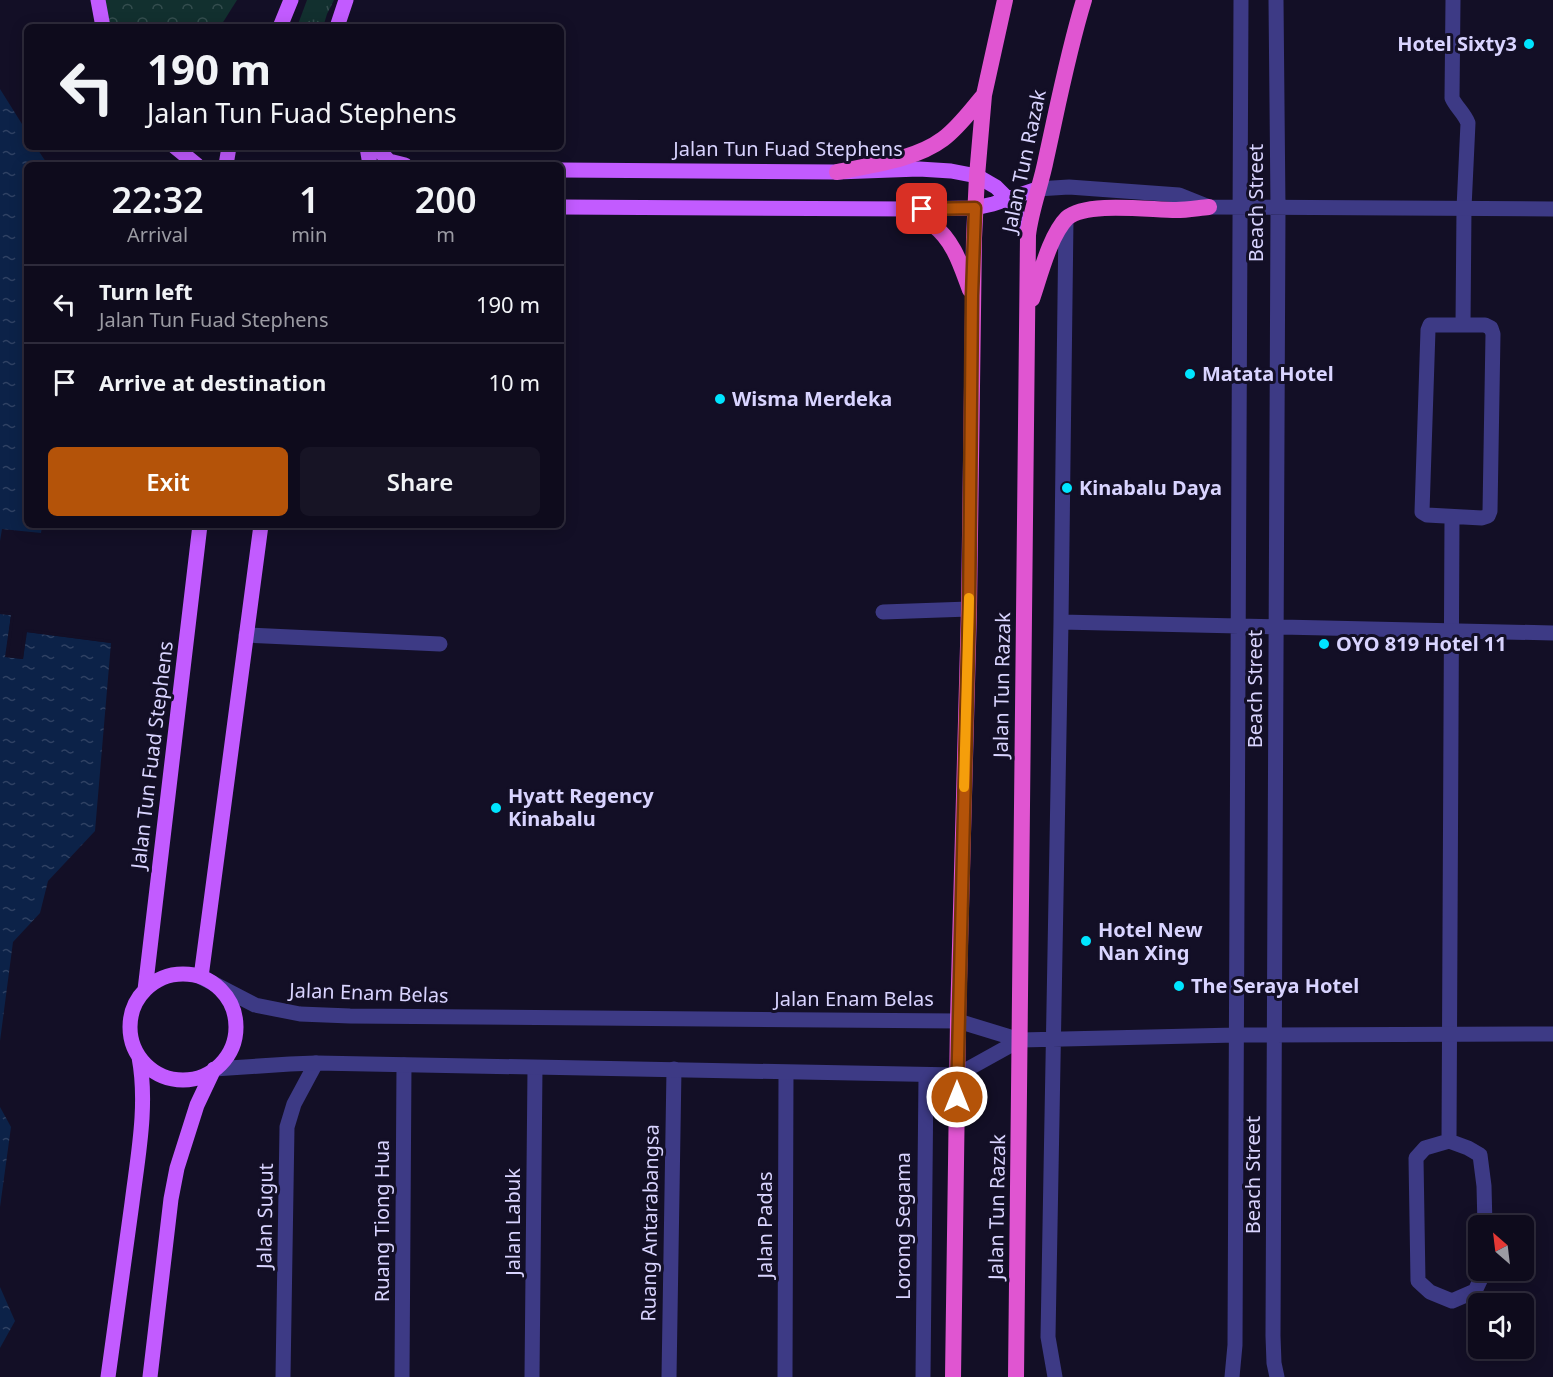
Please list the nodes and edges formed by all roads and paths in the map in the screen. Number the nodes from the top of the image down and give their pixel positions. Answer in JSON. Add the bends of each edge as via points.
{"nodes":[{"id":1,"x":98,"y":0,"type":"edge"},
{"id":2,"x":291,"y":0,"type":"edge"},
{"id":3,"x":346,"y":0,"type":"edge"},
{"id":4,"x":1005,"y":0,"type":"edge"},
{"id":5,"x":1084,"y":0,"type":"edge"},
{"id":6,"x":1241,"y":0,"type":"edge"},
{"id":7,"x":1276,"y":0,"type":"edge"},
{"id":8,"x":1453,"y":0,"type":"edge"},
{"id":9,"x":103,"y":24,"type":"edge"},
{"id":10,"x":281,"y":24,"type":"edge"},
{"id":11,"x":338,"y":24,"type":"edge"},
{"id":12,"x":984,"y":95,"type":"junction"},
{"id":13,"x":179,"y":150,"type":"edge"},
{"id":14,"x":379,"y":150,"type":"edge"},
{"id":15,"x":193,"y":162,"type":"edge"},
{"id":16,"x":393,"y":162,"type":"edge"},
{"id":17,"x":564,"y":170,"type":"edge"},
{"id":18,"x":837,"y":172,"type":"junction"},
{"id":19,"x":977,"y":176,"type":"junction"},
{"id":20,"x":1037,"y":189,"type":"junction"},
{"id":21,"x":1008,"y":199,"type":"junction"},
{"id":22,"x":564,"y":207,"type":"edge"},
{"id":23,"x":1209,"y":207,"type":"junction"},
{"id":24,"x":1240,"y":207,"type":"junction"},
{"id":25,"x":1278,"y":207,"type":"junction"},
{"id":26,"x":975,"y":208,"type":"junction"},
{"id":27,"x":1464,"y":208,"type":"junction"},
{"id":28,"x":910,"y":209,"type":"junction"},
{"id":29,"x":1553,"y":209,"type":"edge"},
{"id":30,"x":1066,"y":219,"type":"junction"},
{"id":31,"x":1028,"y":235,"type":"junction"},
{"id":32,"x":972,"y":296,"type":"junction"},
{"id":33,"x":1027,"y":313,"type":"junction"},
{"id":34,"x":1463,"y":325,"type":"junction"},
{"id":35,"x":1452,"y":517,"type":"junction"},
{"id":36,"x":200,"y":528,"type":"edge"},
{"id":37,"x":261,"y":528,"type":"edge"},
{"id":38,"x":969,"y":609,"type":"junction"},
{"id":39,"x":883,"y":612,"type":"dead end"},
{"id":40,"x":1061,"y":622,"type":"junction"},
{"id":41,"x":1238,"y":626,"type":"junction"},
{"id":42,"x":1276,"y":627,"type":"junction"},
{"id":43,"x":1451,"y":631,"type":"junction"},
{"id":44,"x":1553,"y":633,"type":"edge"},
{"id":45,"x":246,"y":635,"type":"junction"},
{"id":46,"x":440,"y":644,"type":"dead end"},
{"id":47,"x":201,"y":977,"type":"junction"},
{"id":48,"x":145,"y":990,"type":"junction"},
{"id":49,"x":958,"y":1021,"type":"junction"},
{"id":50,"x":1449,"y":1034,"type":"junction"},
{"id":51,"x":1553,"y":1034,"type":"edge"},
{"id":52,"x":1236,"y":1035,"type":"junction"},
{"id":53,"x":1275,"y":1035,"type":"junction"},
{"id":54,"x":1052,"y":1039,"type":"junction"},
{"id":55,"x":1020,"y":1040,"type":"junction"},
{"id":56,"x":139,"y":1057,"type":"junction"},
{"id":57,"x":316,"y":1063,"type":"junction"},
{"id":58,"x":405,"y":1065,"type":"junction"},
{"id":59,"x":535,"y":1068,"type":"junction"},
{"id":60,"x":214,"y":1069,"type":"junction"},
{"id":61,"x":674,"y":1069,"type":"junction"},
{"id":62,"x":786,"y":1073,"type":"junction"},
{"id":63,"x":957,"y":1075,"type":"junction"},
{"id":64,"x":926,"y":1076,"type":"junction"},
{"id":65,"x":1449,"y":1141,"type":"junction"},
{"id":66,"x":1485,"y":1215,"type":"edge"},
{"id":67,"x":1480,"y":1281,"type":"edge"},
{"id":68,"x":108,"y":1377,"type":"edge"},
{"id":69,"x":150,"y":1377,"type":"edge"},
{"id":70,"x":283,"y":1377,"type":"edge"},
{"id":71,"x":402,"y":1377,"type":"edge"},
{"id":72,"x":532,"y":1377,"type":"edge"},
{"id":73,"x":669,"y":1377,"type":"edge"},
{"id":74,"x":785,"y":1377,"type":"edge"},
{"id":75,"x":923,"y":1377,"type":"edge"},
{"id":76,"x":953,"y":1377,"type":"edge"},
{"id":77,"x":1016,"y":1377,"type":"edge"},
{"id":78,"x":1055,"y":1377,"type":"edge"},
{"id":79,"x":1232,"y":1377,"type":"edge"},
{"id":80,"x":1277,"y":1377,"type":"edge"}],
"edges":[{"from":1,"to":9,"type":"main road"},
{"from":2,"to":10,"type":"main road"},
{"from":3,"to":11,"type":"main road"},
{"from":4,"to":12,"type":"highway","name":"Jalan Tun Razak"},
{"from":5,"to":20,"type":"highway","name":"Jalan Tun Razak"},
{"from":6,"to":24,"type":"street","name":"Beach Street"},
{"from":7,"to":25,"type":"street","name":"Beach Street"},
{"from":8,"to":27,"type":"street","via":[[1452,98],[1468,123]]},
{"from":12,"to":18,"type":"highway","via":[[942,140],[921,151]]},
{"from":12,"to":19,"type":"highway","name":"Jalan Tun Razak"},
{"from":13,"to":15,"type":"main road"},
{"from":14,"to":16,"type":"main road"},
{"from":17,"to":18,"type":"main road","name":"Jalan Tun Fuad Stephens"},
{"from":18,"to":19,"type":"main road","name":"Jalan Tun Fuad Stephens","via":[[919,169]]},
{"from":19,"to":21,"type":"main road","name":"Jalan Tun Fuad Stephens"},
{"from":19,"to":26,"type":"highway","name":"Jalan Tun Razak"},
{"from":20,"to":21,"type":"main road"},
{"from":20,"to":23,"type":"street","via":[[1069,187],[1179,195]]},
{"from":20,"to":31,"type":"highway","name":"Jalan Tun Razak"},
{"from":21,"to":26,"type":"main road"},
{"from":21,"to":31,"type":"main road","name":"Jalan Tun Fuad Stephens"},
{"from":22,"to":28,"type":"main road"},
{"from":23,"to":24,"type":"street"},
{"from":23,"to":30,"type":"highway","via":[[1102,208],[1075,213]]},
{"from":24,"to":25,"type":"street"},
{"from":24,"to":41,"type":"street","name":"Beach Street"},
{"from":25,"to":27,"type":"street"},
{"from":25,"to":42,"type":"street","name":"Beach Street"},
{"from":26,"to":28,"type":"main road"},
{"from":26,"to":32,"type":"highway","name":"Jalan Tun Razak"},
{"from":27,"to":29,"type":"street"},
{"from":27,"to":34,"type":"street"},
{"from":28,"to":32,"type":"highway","via":[[945,236]]},
{"from":30,"to":33,"type":"highway","via":[[1050,246]]},
{"from":30,"to":40,"type":"street"},
{"from":31,"to":33,"type":"highway","name":"Jalan Tun Razak"},
{"from":32,"to":38,"type":"highway","name":"Jalan Tun Razak"},
{"from":33,"to":55,"type":"highway","name":"Jalan Tun Razak"},
{"from":34,"to":35,"type":"street","via":[[1430,325],[1428,330],[1422,513]]},
{"from":34,"to":35,"type":"street","via":[[1485,325],[1492,334],[1490,511],[1482,518]]},
{"from":35,"to":43,"type":"street"},
{"from":36,"to":48,"type":"main road","name":"Jalan Tun Fuad Stephens"},
{"from":37,"to":45,"type":"main road"},
{"from":38,"to":39,"type":"street"},
{"from":38,"to":49,"type":"highway","name":"Jalan Tun Razak"},
{"from":40,"to":41,"type":"street"},
{"from":40,"to":54,"type":"street"},
{"from":41,"to":42,"type":"street"},
{"from":41,"to":52,"type":"street","name":"Beach Street"},
{"from":42,"to":43,"type":"street"},
{"from":42,"to":53,"type":"street","name":"Beach Street"},
{"from":43,"to":44,"type":"street"},
{"from":43,"to":50,"type":"street"},
{"from":45,"to":46,"type":"street"},
{"from":45,"to":47,"type":"main road"},
{"from":47,"to":48,"type":"main road","via":[[171,975]]},
{"from":47,"to":49,"type":"street","name":"Jalan Enam Belas","via":[[255,1005],[300,1014]]},
{"from":47,"to":60,"type":"main road","via":[[227,996],[234,1011],[233,1044]]},
{"from":48,"to":56,"type":"main road","via":[[137,999],[130,1023],[130,1035]]},
{"from":49,"to":55,"type":"street","name":"Jalan Enam Belas"},
{"from":49,"to":63,"type":"highway","name":"Jalan Tun Razak"},
{"from":50,"to":51,"type":"street"},
{"from":50,"to":53,"type":"street"},
{"from":50,"to":65,"type":"street"},
{"from":52,"to":53,"type":"street"},
{"from":52,"to":54,"type":"street"},
{"from":52,"to":79,"type":"street","name":"Beach Street"},
{"from":53,"to":80,"type":"street","name":"Beach Street","via":[[1273,1336]]},
{"from":54,"to":55,"type":"street"},
{"from":54,"to":78,"type":"street","via":[[1048,1337]]},
{"from":55,"to":63,"type":"street"},
{"from":55,"to":77,"type":"highway","name":"Jalan Tun Razak"},
{"from":56,"to":60,"type":"main road","via":[[151,1069],[182,1080]]},
{"from":56,"to":68,"type":"main road","via":[[143,1076],[141,1129]]},
{"from":57,"to":58,"type":"street"},
{"from":57,"to":60,"type":"street"},
{"from":57,"to":70,"type":"street","name":"Jalan Sugut","via":[[294,1104],[287,1127]]},
{"from":58,"to":59,"type":"street"},
{"from":58,"to":71,"type":"street","name":"Ruang Tiong Hua"},
{"from":59,"to":61,"type":"street"},
{"from":59,"to":72,"type":"street","name":"Jalan Labuk"},
{"from":60,"to":69,"type":"main road","via":[[197,1105],[177,1168]]},
{"from":61,"to":62,"type":"street"},
{"from":61,"to":73,"type":"street","name":"Ruang Antarabangsa"},
{"from":62,"to":64,"type":"street"},
{"from":62,"to":74,"type":"street","name":"Jalan Padas"},
{"from":63,"to":64,"type":"street"},
{"from":63,"to":76,"type":"highway","name":"Jalan Tun Razak"},
{"from":64,"to":75,"type":"street","name":"Lorong Segama"},
{"from":65,"to":66,"type":"street","via":[[1480,1155]]},
{"from":65,"to":67,"type":"street","via":[[1425,1148],[1416,1158],[1418,1281],[1430,1292],[1452,1301],[1475,1291]]}]}
